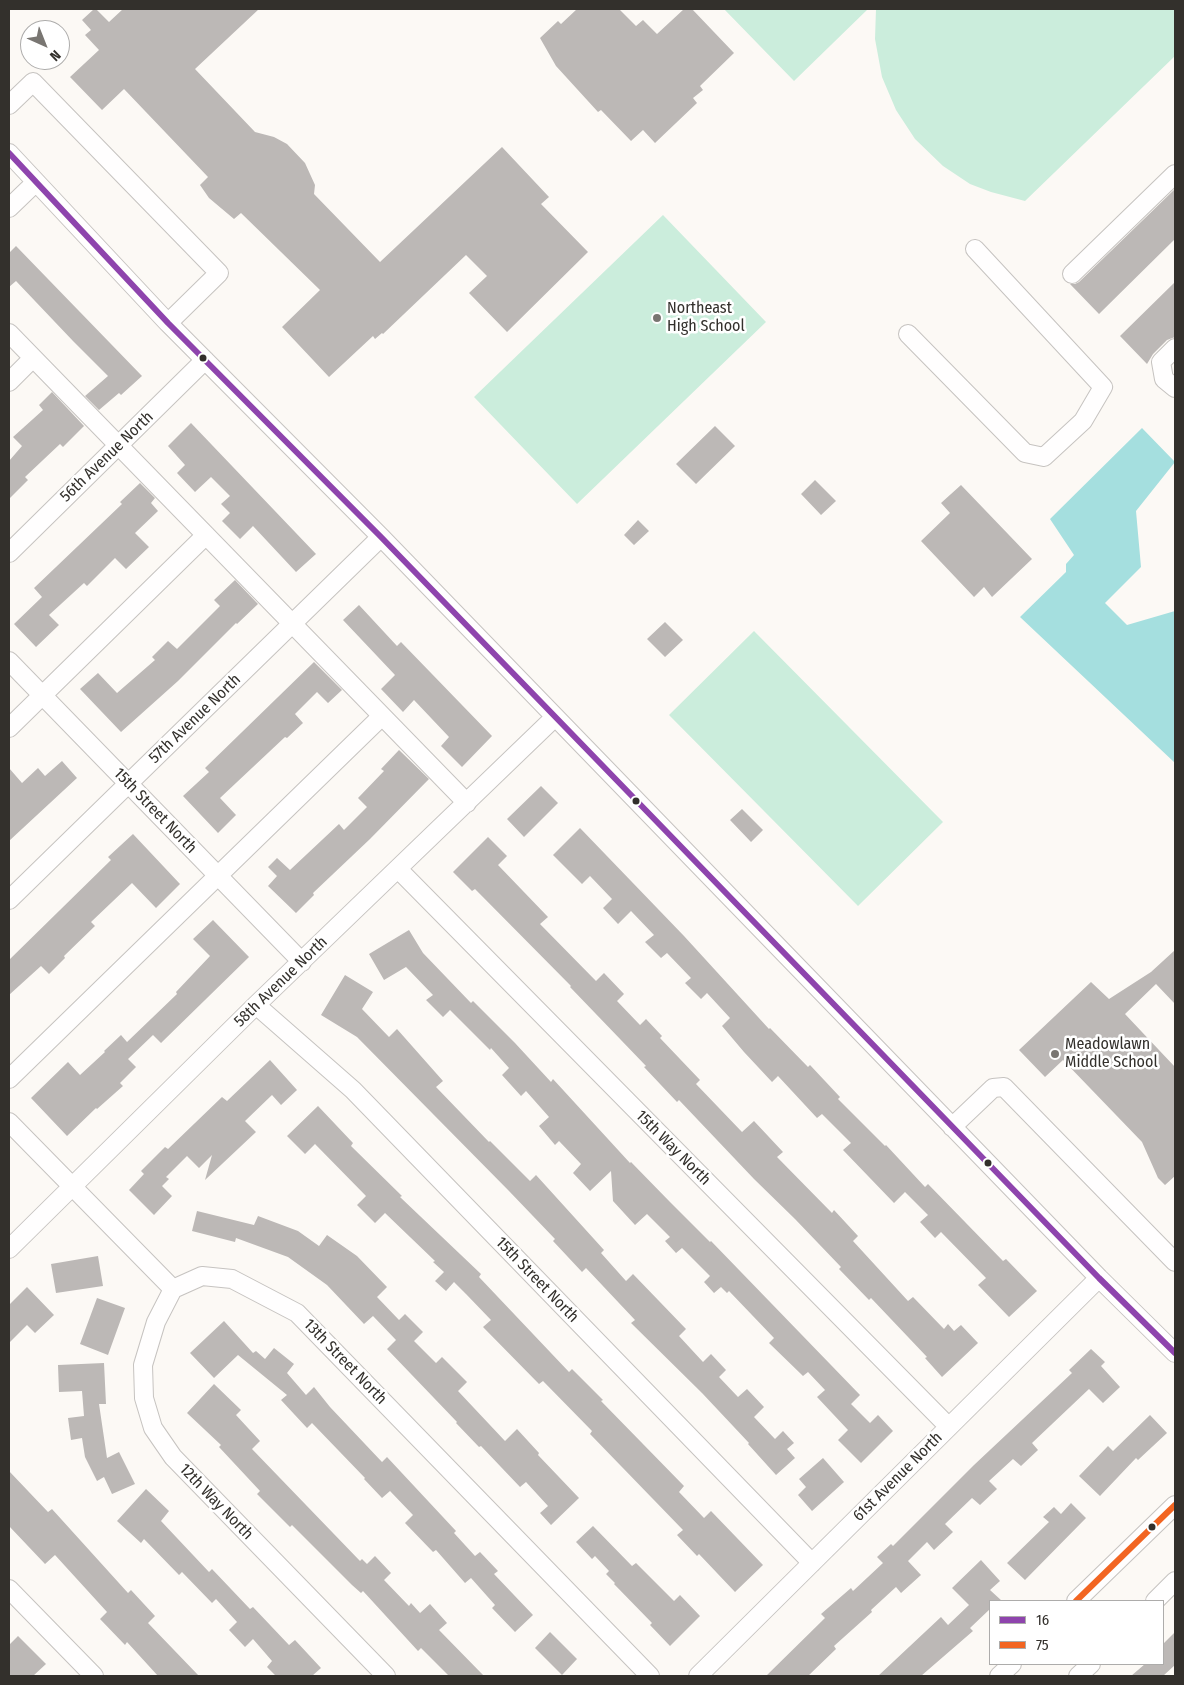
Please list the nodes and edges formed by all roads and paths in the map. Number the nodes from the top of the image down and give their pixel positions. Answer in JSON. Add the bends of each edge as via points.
{"nodes":[{"id":1,"x":9,"y":105,"type":"edge"},
{"id":2,"x":9,"y":153,"type":"edge"},
{"id":3,"x":1175,"y":174,"type":"edge"},
{"id":4,"x":36,"y":182,"type":"junction"},
{"id":5,"x":9,"y":208,"type":"edge"},
{"id":6,"x":975,"y":249,"type":"dead end"},
{"id":7,"x":1072,"y":274,"type":"dead end"},
{"id":8,"x":168,"y":323,"type":"junction"},
{"id":9,"x":9,"y":333,"type":"edge"},
{"id":10,"x":908,"y":334,"type":"dead end"},
{"id":11,"x":1175,"y":348,"type":"edge"},
{"id":12,"x":33,"y":358,"type":"junction"},
{"id":13,"x":205,"y":360,"type":"junction"},
{"id":14,"x":9,"y":382,"type":"edge"},
{"id":15,"x":1175,"y":388,"type":"edge"},
{"id":16,"x":118,"y":445,"type":"junction"},
{"id":17,"x":206,"y":535,"type":"junction"},
{"id":18,"x":381,"y":537,"type":"junction"},
{"id":19,"x":9,"y":553,"type":"edge"},
{"id":20,"x":293,"y":624,"type":"junction"},
{"id":21,"x":9,"y":661,"type":"edge"},
{"id":22,"x":42,"y":695,"type":"junction"},
{"id":23,"x":382,"y":716,"type":"junction"},
{"id":24,"x":555,"y":717,"type":"junction"},
{"id":25,"x":9,"y":728,"type":"edge"},
{"id":26,"x":129,"y":784,"type":"junction"},
{"id":27,"x":467,"y":802,"type":"junction"},
{"id":28,"x":398,"y":870,"type":"junction"},
{"id":29,"x":218,"y":876,"type":"junction"},
{"id":30,"x":9,"y":900,"type":"edge"},
{"id":31,"x":302,"y":962,"type":"junction"},
{"id":32,"x":256,"y":1005,"type":"junction"},
{"id":33,"x":9,"y":1079,"type":"edge"},
{"id":34,"x":9,"y":1122,"type":"edge"},
{"id":35,"x":952,"y":1127,"type":"junction"},
{"id":36,"x":72,"y":1186,"type":"junction"},
{"id":37,"x":9,"y":1249,"type":"edge"},
{"id":38,"x":1175,"y":1262,"type":"edge"},
{"id":39,"x":1099,"y":1278,"type":"junction"},
{"id":40,"x":173,"y":1290,"type":"junction"},
{"id":41,"x":1175,"y":1354,"type":"edge"},
{"id":42,"x":948,"y":1427,"type":"junction"},
{"id":43,"x":1175,"y":1505,"type":"edge"},
{"id":44,"x":1175,"y":1519,"type":"edge"},
{"id":45,"x":1151,"y":1529,"type":"junction"},
{"id":46,"x":812,"y":1563,"type":"junction"},
{"id":47,"x":1175,"y":1582,"type":"edge"},
{"id":48,"x":9,"y":1589,"type":"edge"},
{"id":49,"x":1077,"y":1600,"type":"edge"},
{"id":50,"x":1156,"y":1600,"type":"edge"},
{"id":51,"x":1011,"y":1665,"type":"edge"},
{"id":52,"x":1090,"y":1665,"type":"edge"},
{"id":53,"x":94,"y":1676,"type":"edge"},
{"id":54,"x":386,"y":1676,"type":"edge"},
{"id":55,"x":650,"y":1676,"type":"edge"},
{"id":56,"x":698,"y":1676,"type":"edge"},
{"id":57,"x":999,"y":1676,"type":"edge"},
{"id":58,"x":1078,"y":1676,"type":"edge"}],
"edges":[{"from":1,"to":8,"type":"street","via":[[33,82],[219,273]]},
{"from":2,"to":4,"type":"street"},
{"from":3,"to":7,"type":"street"},
{"from":4,"to":5,"type":"street"},
{"from":4,"to":8,"type":"street"},
{"from":6,"to":10,"type":"street","via":[[1103,387],[1084,421],[1044,458],[1025,452]]},
{"from":8,"to":13,"type":"street"},
{"from":9,"to":12,"type":"street"},
{"from":11,"to":15,"type":"street","via":[[1161,362],[1164,379]]},
{"from":12,"to":14,"type":"street"},
{"from":12,"to":16,"type":"street"},
{"from":13,"to":16,"type":"street","name":"56th Avenue North"},
{"from":13,"to":18,"type":"street"},
{"from":16,"to":17,"type":"street"},
{"from":16,"to":19,"type":"street","name":"56th Avenue North"},
{"from":17,"to":20,"type":"street"},
{"from":17,"to":22,"type":"street"},
{"from":18,"to":20,"type":"street","name":"57th Avenue North"},
{"from":18,"to":24,"type":"street"},
{"from":20,"to":23,"type":"street"},
{"from":20,"to":26,"type":"street","name":"57th Avenue North"},
{"from":21,"to":22,"type":"street","name":"15th Street North"},
{"from":22,"to":25,"type":"street"},
{"from":22,"to":26,"type":"street","name":"15th Street North"},
{"from":23,"to":27,"type":"street"},
{"from":23,"to":29,"type":"street"},
{"from":24,"to":27,"type":"street","name":"58th Avenue North"},
{"from":24,"to":35,"type":"street"},
{"from":26,"to":29,"type":"street","name":"15th Street North"},
{"from":26,"to":30,"type":"street","name":"57th Avenue North"},
{"from":27,"to":28,"type":"street","name":"58th Avenue North"},
{"from":28,"to":31,"type":"street","name":"58th Avenue North"},
{"from":28,"to":42,"type":"street","name":"15th Way North"},
{"from":29,"to":31,"type":"street","name":"15th Street North"},
{"from":29,"to":33,"type":"street"},
{"from":31,"to":32,"type":"street","name":"58th Avenue North"},
{"from":32,"to":36,"type":"street","name":"58th Avenue North"},
{"from":32,"to":46,"type":"street","name":"15th Street North","via":[[353,1090]]},
{"from":34,"to":36,"type":"street"},
{"from":35,"to":38,"type":"street","via":[[993,1088],[1004,1087]]},
{"from":35,"to":39,"type":"street"},
{"from":36,"to":37,"type":"street","name":"58th Avenue North"},
{"from":36,"to":40,"type":"street"},
{"from":39,"to":41,"type":"street"},
{"from":39,"to":42,"type":"street","name":"61st Avenue North"},
{"from":40,"to":54,"type":"street","name":"12th Way North","via":[[156,1322],[143,1364],[144,1398],[153,1428],[173,1457]]},
{"from":40,"to":55,"type":"street","name":"13th Street North","via":[[202,1276],[232,1279],[297,1313]]},
{"from":42,"to":46,"type":"street","name":"61st Avenue North"},
{"from":43,"to":45,"type":"street"},
{"from":44,"to":45,"type":"street"},
{"from":45,"to":49,"type":"street"},
{"from":46,"to":56,"type":"street","name":"61st Avenue North"},
{"from":47,"to":50,"type":"street"},
{"from":48,"to":53,"type":"street"},
{"from":51,"to":57,"type":"street"},
{"from":52,"to":58,"type":"street"}]}
